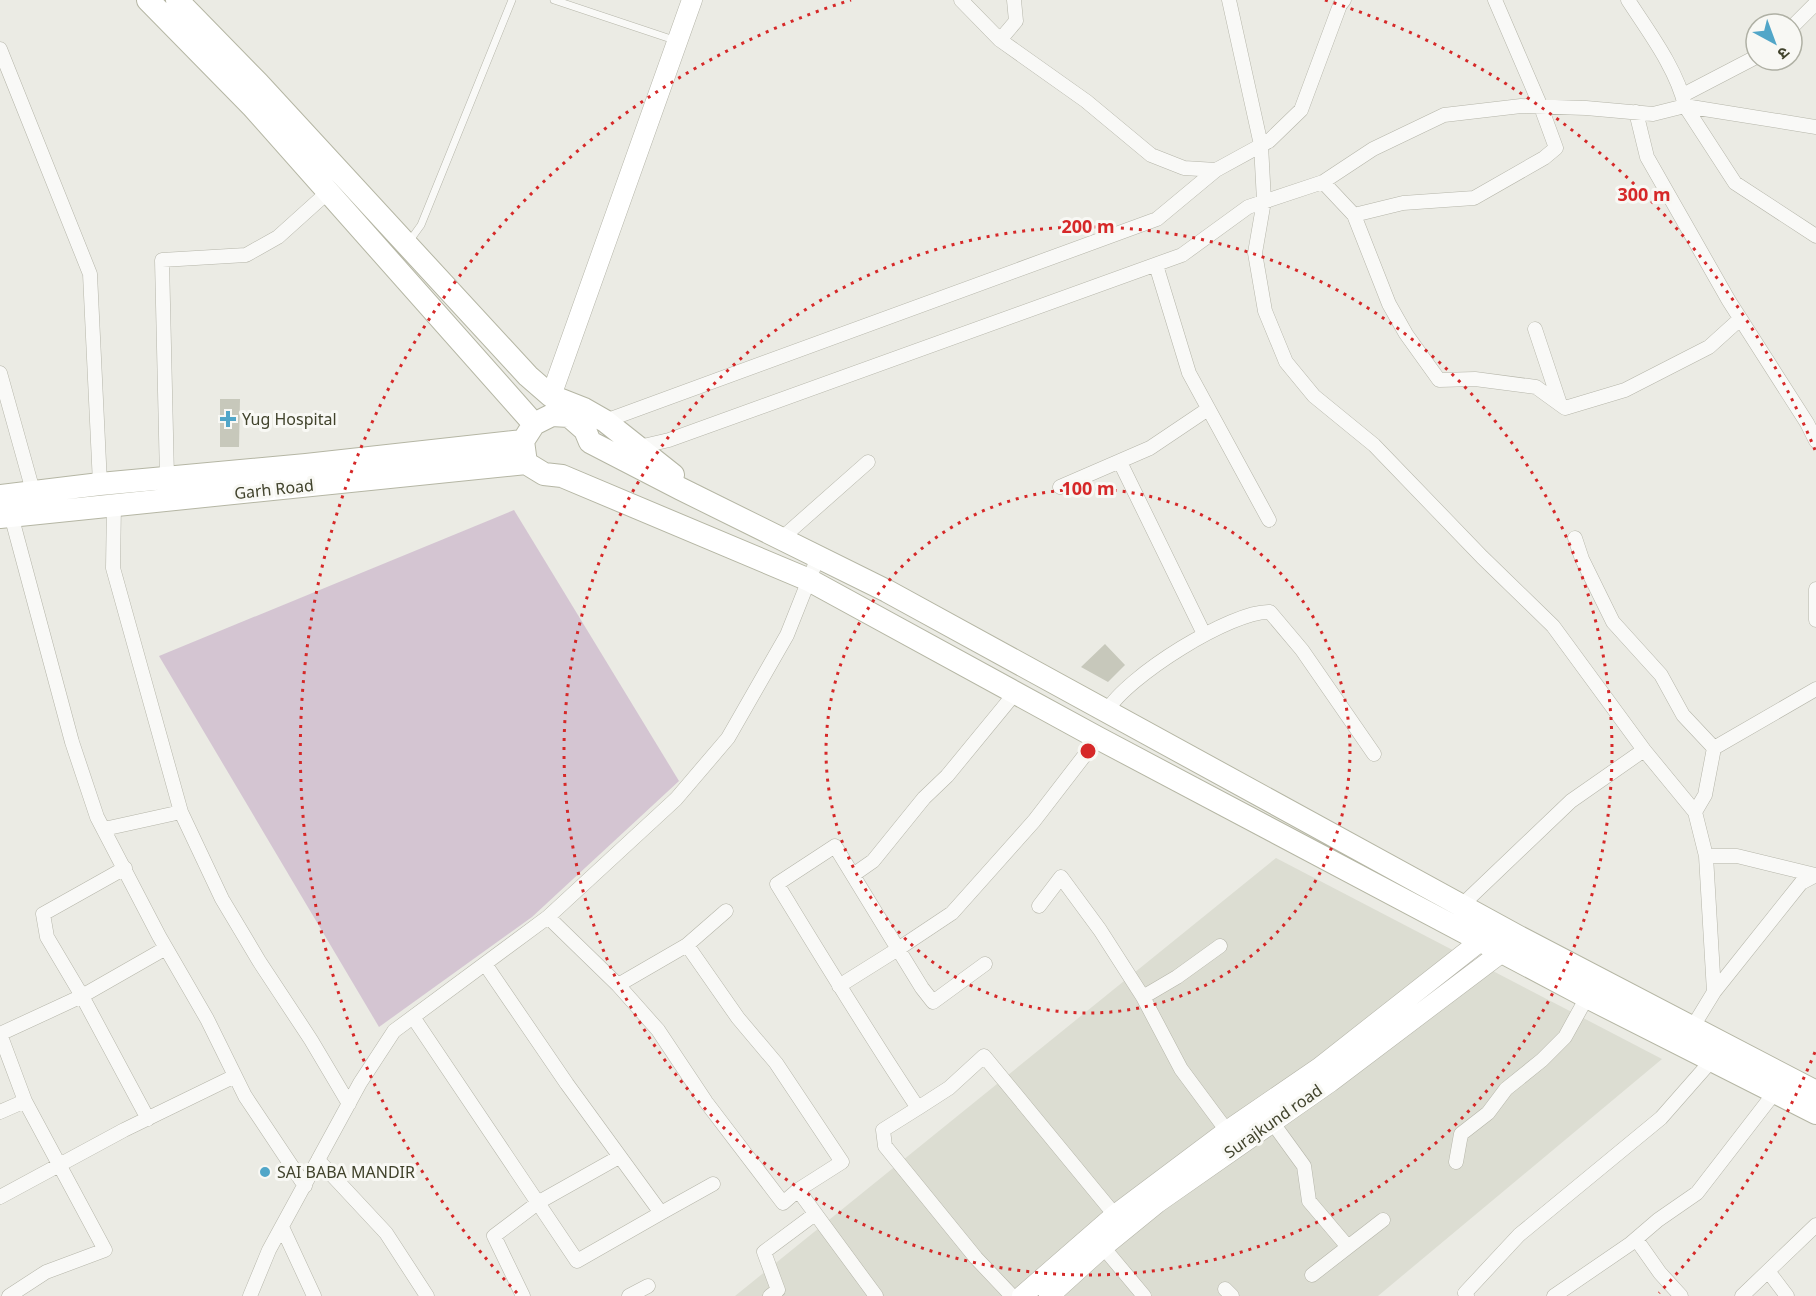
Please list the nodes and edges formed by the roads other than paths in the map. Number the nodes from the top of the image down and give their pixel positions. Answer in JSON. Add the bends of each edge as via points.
{"nodes":[{"id":1,"x":148,"y":0,"type":"edge"},
{"id":2,"x":177,"y":0,"type":"edge"},
{"id":3,"x":512,"y":0,"type":"edge"},
{"id":4,"x":554,"y":0,"type":"edge"},
{"id":5,"x":692,"y":0,"type":"edge"},
{"id":6,"x":961,"y":0,"type":"edge"},
{"id":7,"x":1014,"y":0,"type":"edge"},
{"id":8,"x":1229,"y":0,"type":"edge"},
{"id":9,"x":1495,"y":0,"type":"edge"},
{"id":10,"x":1628,"y":0,"type":"edge"},
{"id":11,"x":1340,"y":2,"type":"edge"},
{"id":12,"x":1816,"y":3,"type":"edge"},
{"id":13,"x":1804,"y":15,"type":"edge"},
{"id":14,"x":1000,"y":40,"type":"junction"},
{"id":15,"x":678,"y":41,"type":"junction"},
{"id":16,"x":0,"y":49,"type":"edge"},
{"id":17,"x":1744,"y":64,"type":"edge"},
{"id":18,"x":252,"y":91,"type":"junction"},
{"id":19,"x":1684,"y":101,"type":"junction"},
{"id":20,"x":1541,"y":107,"type":"junction"},
{"id":21,"x":1636,"y":112,"type":"junction"},
{"id":22,"x":1816,"y":128,"type":"edge"},
{"id":23,"x":1261,"y":145,"type":"junction"},
{"id":24,"x":1216,"y":170,"type":"junction"},
{"id":25,"x":1323,"y":182,"type":"junction"},
{"id":26,"x":328,"y":192,"type":"junction"},
{"id":27,"x":1264,"y":201,"type":"junction"},
{"id":28,"x":1354,"y":215,"type":"junction"},
{"id":29,"x":1816,"y":236,"type":"edge"},
{"id":30,"x":407,"y":244,"type":"junction"},
{"id":31,"x":1156,"y":265,"type":"junction"},
{"id":32,"x":1740,"y":319,"type":"junction"},
{"id":33,"x":1535,"y":329,"type":"dead end"},
{"id":34,"x":0,"y":373,"type":"edge"},
{"id":35,"x":551,"y":396,"type":"junction"},
{"id":36,"x":1560,"y":404,"type":"junction"},
{"id":37,"x":1208,"y":409,"type":"junction"},
{"id":38,"x":605,"y":421,"type":"junction"},
{"id":39,"x":1816,"y":441,"type":"edge"},
{"id":40,"x":639,"y":447,"type":"junction"},
{"id":41,"x":532,"y":450,"type":"junction"},
{"id":42,"x":867,"y":462,"type":"dead end"},
{"id":43,"x":1120,"y":462,"type":"junction"},
{"id":44,"x":167,"y":478,"type":"junction"},
{"id":45,"x":258,"y":480,"type":"junction"},
{"id":46,"x":100,"y":484,"type":"junction"},
{"id":47,"x":1060,"y":487,"type":"dead end"},
{"id":48,"x":681,"y":489,"type":"junction"},
{"id":49,"x":33,"y":491,"type":"junction"},
{"id":50,"x":114,"y":504,"type":"junction"},
{"id":51,"x":4,"y":509,"type":"edge"},
{"id":52,"x":1269,"y":520,"type":"dead end"},
{"id":53,"x":782,"y":538,"type":"junction"},
{"id":54,"x":1575,"y":538,"type":"dead end"},
{"id":55,"x":818,"y":556,"type":"junction"},
{"id":56,"x":809,"y":580,"type":"junction"},
{"id":57,"x":1816,"y":589,"type":"edge"},
{"id":58,"x":1816,"y":620,"type":"edge"},
{"id":59,"x":1204,"y":634,"type":"junction"},
{"id":60,"x":1816,"y":689,"type":"edge"},
{"id":61,"x":1016,"y":692,"type":"junction"},
{"id":62,"x":1105,"y":710,"type":"junction"},
{"id":63,"x":1094,"y":736,"type":"junction"},
{"id":64,"x":1714,"y":748,"type":"junction"},
{"id":65,"x":1644,"y":750,"type":"junction"},
{"id":66,"x":1374,"y":754,"type":"dead end"},
{"id":67,"x":181,"y":812,"type":"junction"},
{"id":68,"x":1695,"y":812,"type":"junction"},
{"id":69,"x":104,"y":829,"type":"junction"},
{"id":70,"x":1706,"y":855,"type":"junction"},
{"id":71,"x":125,"y":868,"type":"junction"},
{"id":72,"x":853,"y":875,"type":"junction"},
{"id":73,"x":1816,"y":875,"type":"edge"},
{"id":74,"x":1462,"y":905,"type":"junction"},
{"id":75,"x":1039,"y":906,"type":"dead end"},
{"id":76,"x":726,"y":911,"type":"dead end"},
{"id":77,"x":548,"y":917,"type":"junction"},
{"id":78,"x":1500,"y":939,"type":"junction"},
{"id":79,"x":687,"y":945,"type":"junction"},
{"id":80,"x":1220,"y":946,"type":"dead end"},
{"id":81,"x":166,"y":948,"type":"junction"},
{"id":82,"x":898,"y":949,"type":"junction"},
{"id":83,"x":485,"y":964,"type":"junction"},
{"id":84,"x":985,"y":964,"type":"dead end"},
{"id":85,"x":618,"y":985,"type":"junction"},
{"id":86,"x":839,"y":986,"type":"junction"},
{"id":87,"x":1714,"y":992,"type":"junction"},
{"id":88,"x":82,"y":996,"type":"junction"},
{"id":89,"x":1587,"y":997,"type":"junction"},
{"id":90,"x":1143,"y":998,"type":"junction"},
{"id":91,"x":413,"y":1017,"type":"junction"},
{"id":92,"x":0,"y":1034,"type":"edge"},
{"id":93,"x":1687,"y":1036,"type":"junction"},
{"id":94,"x":1712,"y":1060,"type":"junction"},
{"id":95,"x":235,"y":1076,"type":"junction"},
{"id":96,"x":1775,"y":1092,"type":"junction"},
{"id":97,"x":1816,"y":1092,"type":"edge"},
{"id":98,"x":25,"y":1101,"type":"junction"},
{"id":99,"x":349,"y":1104,"type":"junction"},
{"id":100,"x":918,"y":1108,"type":"junction"},
{"id":101,"x":0,"y":1112,"type":"edge"},
{"id":102,"x":1816,"y":1113,"type":"edge"},
{"id":103,"x":1267,"y":1116,"type":"junction"},
{"id":104,"x":148,"y":1119,"type":"junction"},
{"id":105,"x":1232,"y":1138,"type":"junction"},
{"id":106,"x":619,"y":1157,"type":"junction"},
{"id":107,"x":318,"y":1160,"type":"junction"},
{"id":108,"x":1456,"y":1162,"type":"dead end"},
{"id":109,"x":60,"y":1166,"type":"junction"},
{"id":110,"x":713,"y":1184,"type":"dead end"},
{"id":111,"x":304,"y":1186,"type":"junction"},
{"id":112,"x":798,"y":1190,"type":"junction"},
{"id":113,"x":0,"y":1197,"type":"edge"},
{"id":114,"x":539,"y":1202,"type":"junction"},
{"id":115,"x":661,"y":1213,"type":"junction"},
{"id":116,"x":815,"y":1214,"type":"junction"},
{"id":117,"x":1383,"y":1220,"type":"dead end"},
{"id":118,"x":1121,"y":1221,"type":"junction"},
{"id":119,"x":1816,"y":1225,"type":"edge"},
{"id":120,"x":282,"y":1227,"type":"junction"},
{"id":121,"x":1636,"y":1239,"type":"junction"},
{"id":122,"x":1098,"y":1240,"type":"junction"},
{"id":123,"x":1348,"y":1247,"type":"junction"},
{"id":124,"x":1768,"y":1271,"type":"junction"},
{"id":125,"x":1312,"y":1275,"type":"dead end"},
{"id":126,"x":648,"y":1286,"type":"dead end"},
{"id":127,"x":777,"y":1294,"type":"edge"},
{"id":128,"x":9,"y":1296,"type":"edge"},
{"id":129,"x":250,"y":1296,"type":"edge"},
{"id":130,"x":314,"y":1296,"type":"edge"},
{"id":131,"x":427,"y":1296,"type":"edge"},
{"id":132,"x":523,"y":1296,"type":"edge"},
{"id":133,"x":629,"y":1296,"type":"edge"},
{"id":134,"x":876,"y":1296,"type":"edge"},
{"id":135,"x":1012,"y":1296,"type":"edge"},
{"id":136,"x":1023,"y":1296,"type":"edge"},
{"id":137,"x":1049,"y":1296,"type":"edge"},
{"id":138,"x":1144,"y":1296,"type":"edge"},
{"id":139,"x":1467,"y":1296,"type":"edge"},
{"id":140,"x":1554,"y":1296,"type":"edge"},
{"id":141,"x":1681,"y":1296,"type":"edge"},
{"id":142,"x":1742,"y":1296,"type":"edge"},
{"id":143,"x":1786,"y":1296,"type":"edge"}],
"edges":[{"from":1,"to":18,"type":"main road"},
{"from":2,"to":18,"type":"main road"},
{"from":3,"to":30,"type":"lane","via":[[422,225]]},
{"from":4,"to":15,"type":"lane"},
{"from":5,"to":15,"type":"street"},
{"from":6,"to":14,"type":"street"},
{"from":7,"to":14,"type":"street","via":[[1016,21]]},
{"from":8,"to":23,"type":"street"},
{"from":9,"to":20,"type":"street"},
{"from":10,"to":19,"type":"street","via":[[1657,45]]},
{"from":11,"to":23,"type":"street","via":[[1301,110]]},
{"from":12,"to":13,"type":"street"},
{"from":14,"to":24,"type":"street","via":[[1086,101],[1151,155],[1184,168]]},
{"from":15,"to":35,"type":"street"},
{"from":16,"to":46,"type":"street","via":[[90,274]]},
{"from":17,"to":19,"type":"street"},
{"from":18,"to":26,"type":"main road"},
{"from":18,"to":30,"type":"main road"},
{"from":19,"to":21,"type":"street","via":[[1653,114]]},
{"from":19,"to":22,"type":"street"},
{"from":19,"to":29,"type":"street","via":[[1735,183]]},
{"from":20,"to":21,"type":"street"},
{"from":20,"to":25,"type":"street","via":[[1444,115],[1373,149]]},
{"from":20,"to":28,"type":"street","via":[[1556,148],[1544,158],[1474,198],[1403,203]]},
{"from":21,"to":32,"type":"street","via":[[1647,157]]},
{"from":23,"to":24,"type":"street"},
{"from":23,"to":27,"type":"street"},
{"from":24,"to":38,"type":"street","via":[[1157,219]]},
{"from":25,"to":27,"type":"street"},
{"from":25,"to":28,"type":"street"},
{"from":26,"to":41,"type":"main road"},
{"from":26,"to":44,"type":"street","via":[[278,237],[246,255],[162,261]]},
{"from":27,"to":31,"type":"street","via":[[1248,207],[1182,255]]},
{"from":27,"to":65,"type":"street","via":[[1255,253],[1265,311],[1286,362],[1314,396],[1374,446],[1553,626]]},
{"from":28,"to":36,"type":"street","via":[[1389,304],[1439,380],[1475,379],[1536,387]]},
{"from":30,"to":35,"type":"main road"},
{"from":31,"to":37,"type":"street","via":[[1190,373]]},
{"from":31,"to":40,"type":"street","via":[[669,440]]},
{"from":32,"to":36,"type":"street","via":[[1709,347],[1625,390],[1565,408]]},
{"from":32,"to":39,"type":"street"},
{"from":33,"to":36,"type":"street"},
{"from":34,"to":49,"type":"street"},
{"from":35,"to":38,"type":"main road"},
{"from":37,"to":43,"type":"street","via":[[1150,448]]},
{"from":37,"to":52,"type":"street"},
{"from":38,"to":40,"type":"main road"},
{"from":40,"to":48,"type":"main road","via":[[671,471]]},
{"from":41,"to":45,"type":"main road","name":"Garh Road"},
{"from":41,"to":48,"type":"main road","via":[[552,415],[569,416],[585,430],[590,442]]},
{"from":41,"to":56,"type":"main road","via":[[562,477]]},
{"from":42,"to":53,"type":"street"},
{"from":43,"to":47,"type":"street"},
{"from":43,"to":59,"type":"street"},
{"from":44,"to":45,"type":"main road","name":"Garh Road"},
{"from":44,"to":46,"type":"main road","name":"Garh Road"},
{"from":45,"to":50,"type":"main road","name":"Garh Road"},
{"from":46,"to":49,"type":"main road","name":"Garh Road"},
{"from":48,"to":53,"type":"main road"},
{"from":49,"to":51,"type":"main road","name":"Garh Road"},
{"from":50,"to":51,"type":"main road","name":"Garh Road"},
{"from":50,"to":67,"type":"street","via":[[113,568]]},
{"from":51,"to":69,"type":"street","via":[[72,742]]},
{"from":53,"to":55,"type":"main road"},
{"from":54,"to":64,"type":"street","via":[[1613,622],[1661,675],[1683,715]]},
{"from":55,"to":56,"type":"street"},
{"from":55,"to":62,"type":"main road"},
{"from":56,"to":61,"type":"main road"},
{"from":56,"to":77,"type":"street","via":[[787,635],[728,738],[676,799]]},
{"from":57,"to":58,"type":"street"},
{"from":59,"to":62,"type":"street","via":[[1146,672]]},
{"from":59,"to":66,"type":"street","via":[[1259,611],[1270,612],[1302,650]]},
{"from":60,"to":64,"type":"street"},
{"from":61,"to":63,"type":"main road"},
{"from":61,"to":72,"type":"street","via":[[873,861]]},
{"from":62,"to":63,"type":"main road"},
{"from":62,"to":74,"type":"main road"},
{"from":63,"to":78,"type":"main road"},
{"from":63,"to":82,"type":"street","via":[[1034,821],[952,914]]},
{"from":64,"to":68,"type":"street","via":[[1705,795]]},
{"from":65,"to":68,"type":"street"},
{"from":65,"to":74,"type":"street","via":[[1571,801]]},
{"from":67,"to":69,"type":"street"},
{"from":67,"to":99,"type":"street","via":[[222,899]]},
{"from":68,"to":70,"type":"street"},
{"from":69,"to":71,"type":"street"},
{"from":70,"to":73,"type":"street","via":[[1737,856]]},
{"from":70,"to":87,"type":"street"},
{"from":71,"to":81,"type":"street"},
{"from":71,"to":88,"type":"street","via":[[43,914],[47,937]]},
{"from":72,"to":82,"type":"street"},
{"from":72,"to":86,"type":"street","via":[[835,846],[777,884]]},
{"from":73,"to":87,"type":"street","via":[[1801,883]]},
{"from":74,"to":78,"type":"main road"},
{"from":75,"to":90,"type":"street","via":[[1061,877]]},
{"from":76,"to":79,"type":"street"},
{"from":77,"to":83,"type":"street"},
{"from":77,"to":85,"type":"street"},
{"from":78,"to":89,"type":"main road"},
{"from":78,"to":93,"type":"main road"},
{"from":78,"to":103,"type":"street","name":"Surajkund road"},
{"from":79,"to":85,"type":"street"},
{"from":79,"to":112,"type":"street","via":[[738,1018],[776,1063],[842,1162]]},
{"from":80,"to":90,"type":"street"},
{"from":81,"to":88,"type":"street"},
{"from":81,"to":95,"type":"street"},
{"from":82,"to":84,"type":"street","via":[[933,1002]]},
{"from":82,"to":86,"type":"street"},
{"from":83,"to":91,"type":"street"},
{"from":83,"to":106,"type":"street"},
{"from":85,"to":112,"type":"street","via":[[658,1030],[706,1102],[783,1203]]},
{"from":86,"to":100,"type":"street"},
{"from":87,"to":93,"type":"street"},
{"from":88,"to":92,"type":"street"},
{"from":88,"to":104,"type":"street"},
{"from":89,"to":93,"type":"main road"},
{"from":89,"to":108,"type":"street","via":[[1565,1037],[1506,1089],[1488,1113],[1461,1134]]},
{"from":90,"to":105,"type":"street","via":[[1182,1069]]},
{"from":91,"to":99,"type":"street","via":[[394,1031]]},
{"from":91,"to":114,"type":"street"},
{"from":92,"to":98,"type":"street"},
{"from":93,"to":94,"type":"main road"},
{"from":93,"to":97,"type":"main road"},
{"from":94,"to":96,"type":"main road"},
{"from":94,"to":139,"type":"street","via":[[1661,1118],[1519,1235],[1465,1293]]},
{"from":95,"to":104,"type":"street"},
{"from":95,"to":111,"type":"street"},
{"from":96,"to":102,"type":"main road"},
{"from":96,"to":121,"type":"street","via":[[1697,1193]]},
{"from":98,"to":101,"type":"street"},
{"from":98,"to":109,"type":"street"},
{"from":99,"to":107,"type":"street"},
{"from":100,"to":118,"type":"street","via":[[949,1088],[984,1056]]},
{"from":100,"to":135,"type":"street","via":[[883,1130],[885,1146]]},
{"from":103,"to":105,"type":"street","name":"Surajkund road"},
{"from":103,"to":123,"type":"street","via":[[1304,1166],[1309,1201]]},
{"from":104,"to":109,"type":"street"},
{"from":105,"to":118,"type":"street","name":"Surajkund road"},
{"from":106,"to":114,"type":"street"},
{"from":106,"to":115,"type":"street"},
{"from":107,"to":111,"type":"street"},
{"from":107,"to":131,"type":"street","via":[[386,1233]]},
{"from":109,"to":113,"type":"street"},
{"from":109,"to":128,"type":"street","via":[[105,1250],[46,1272]]},
{"from":110,"to":115,"type":"street"},
{"from":111,"to":120,"type":"street"},
{"from":112,"to":116,"type":"street"},
{"from":114,"to":115,"type":"street","via":[[577,1261]]},
{"from":114,"to":132,"type":"street","via":[[494,1236]]},
{"from":116,"to":127,"type":"street","via":[[764,1252]]},
{"from":116,"to":134,"type":"street"},
{"from":117,"to":123,"type":"street"},
{"from":118,"to":122,"type":"street","name":"Surajkund road"},
{"from":119,"to":124,"type":"street"},
{"from":120,"to":129,"type":"street"},
{"from":120,"to":130,"type":"street"},
{"from":121,"to":140,"type":"street"},
{"from":121,"to":141,"type":"street"},
{"from":122,"to":136,"type":"street"},
{"from":122,"to":137,"type":"street","name":"Surajkund road"},
{"from":122,"to":138,"type":"street"},
{"from":123,"to":125,"type":"street"},
{"from":124,"to":142,"type":"street"},
{"from":124,"to":143,"type":"street"},
{"from":126,"to":133,"type":"street"}]}
